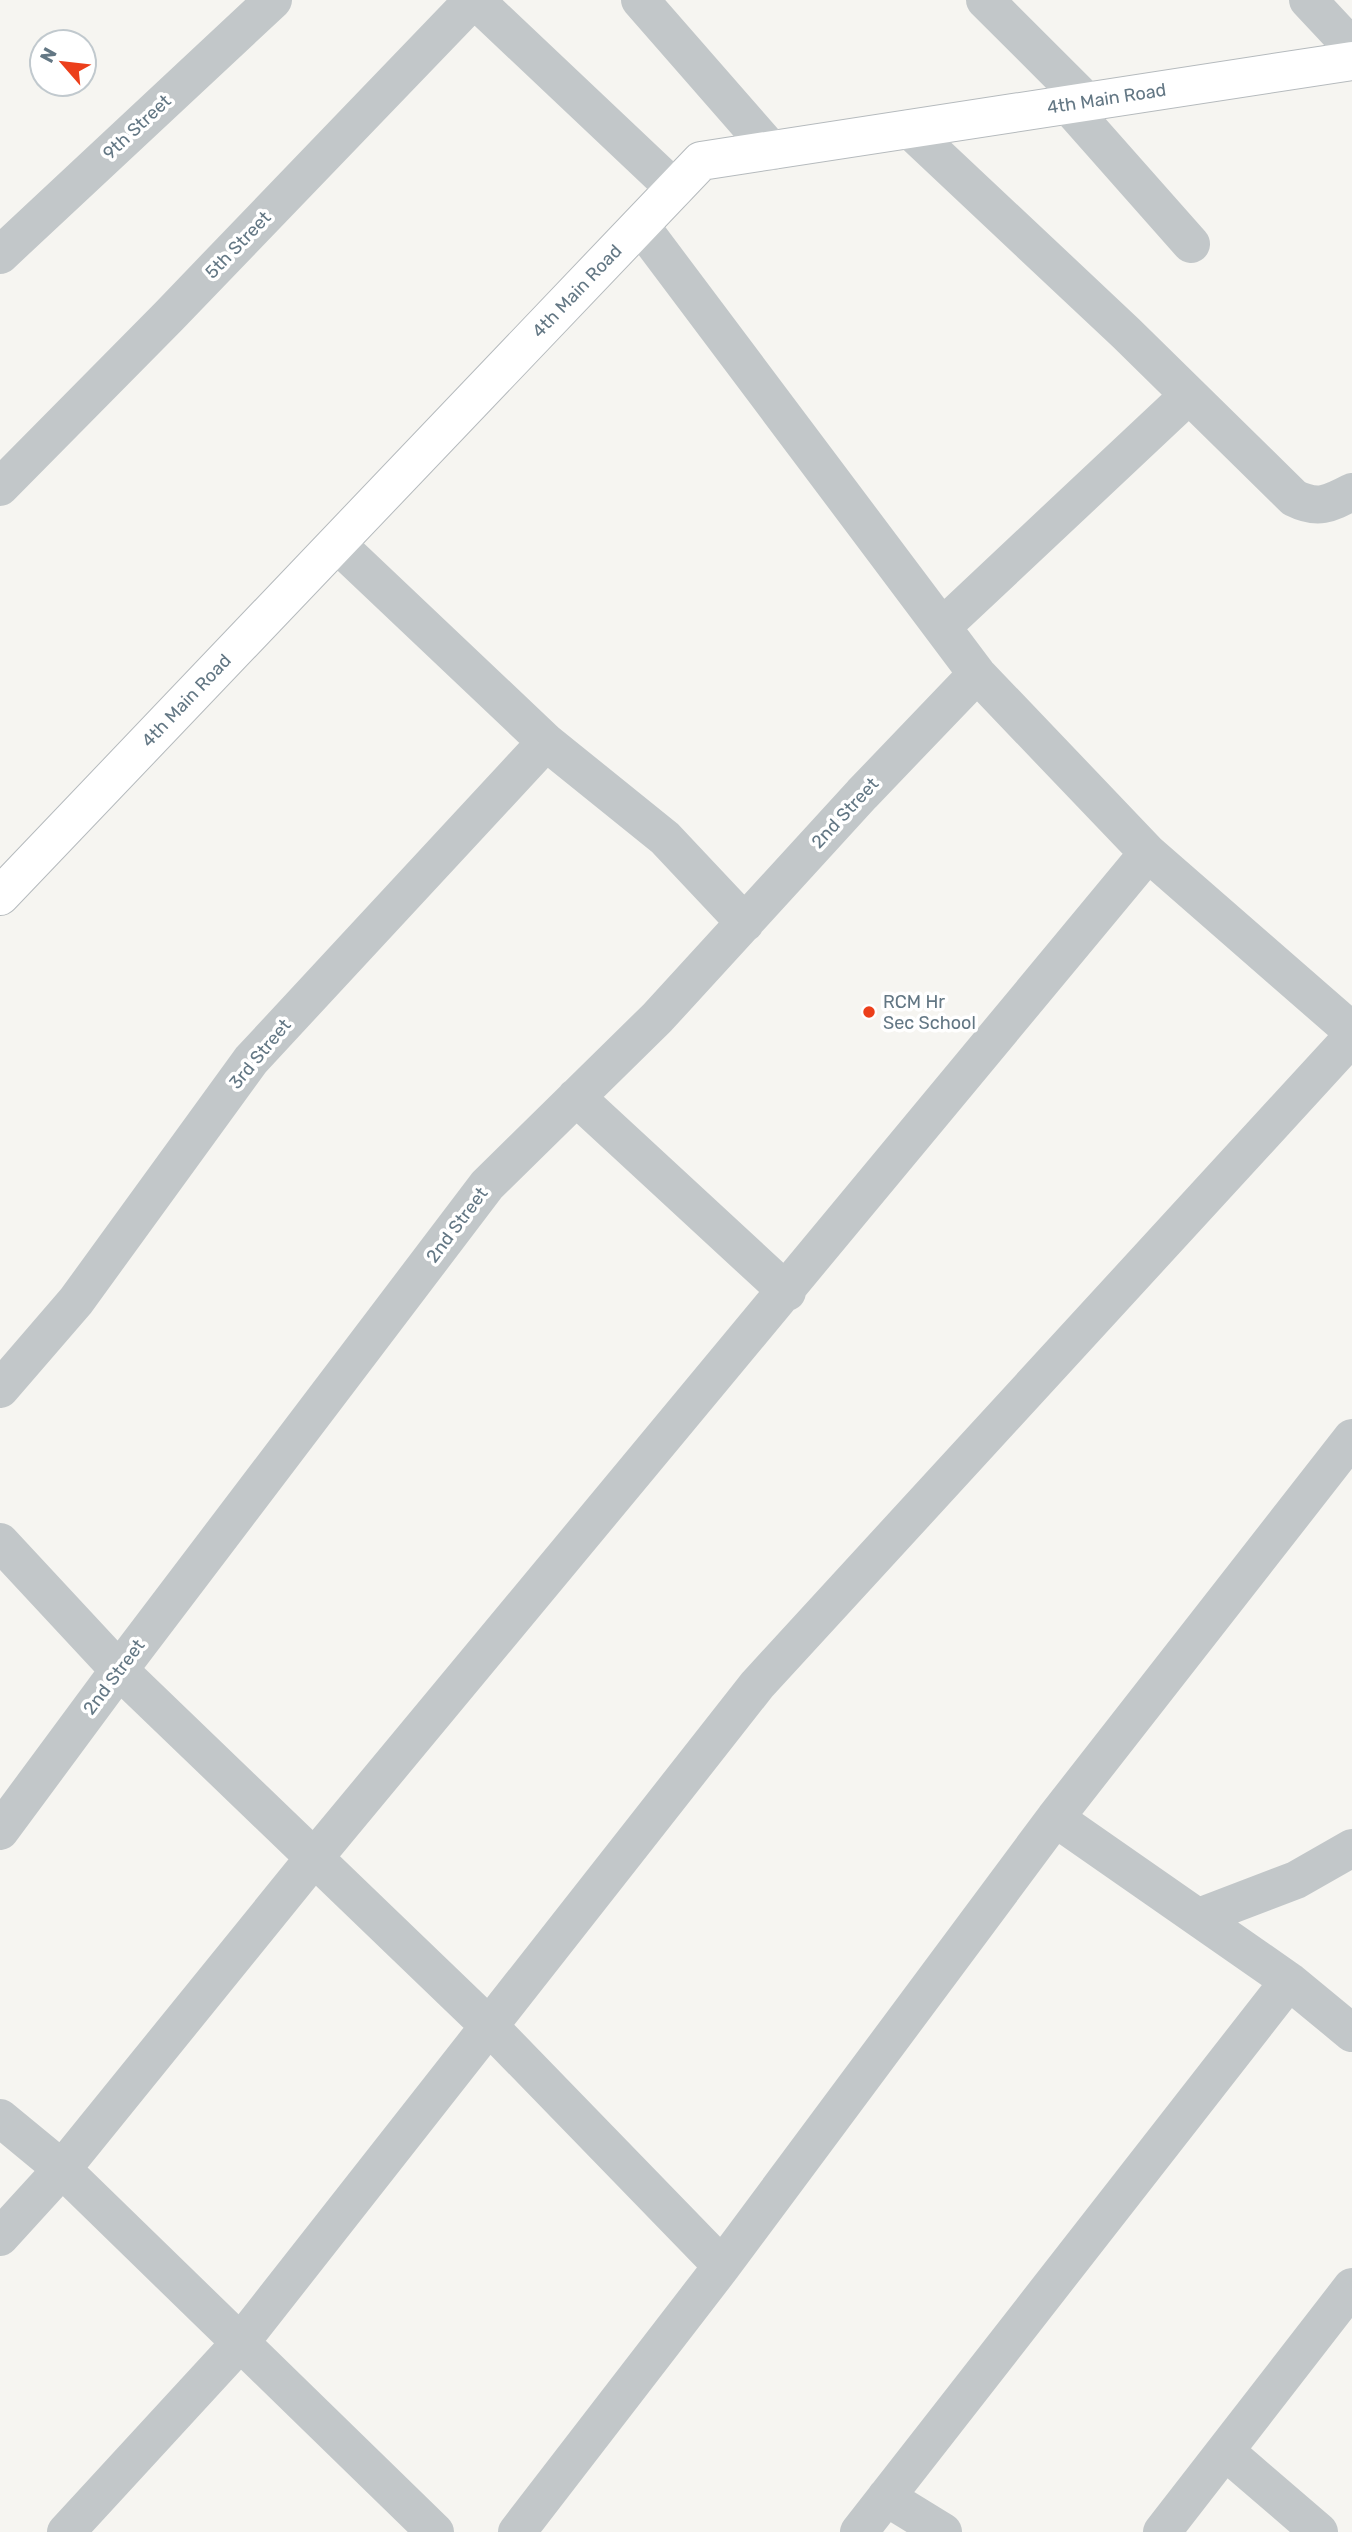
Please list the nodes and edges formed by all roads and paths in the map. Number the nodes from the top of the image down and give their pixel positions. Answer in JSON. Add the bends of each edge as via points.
{"nodes":[{"id":1,"x":273,"y":0,"type":"edge"},
{"id":2,"x":474,"y":0,"type":"edge"},
{"id":3,"x":640,"y":0,"type":"edge"},
{"id":4,"x":985,"y":0,"type":"edge"},
{"id":5,"x":1308,"y":0,"type":"edge"},
{"id":6,"x":1352,"y":47,"type":"edge"},
{"id":7,"x":1352,"y":61,"type":"edge"},
{"id":8,"x":1078,"y":103,"type":"junction"},
{"id":9,"x":909,"y":129,"type":"junction"},
{"id":10,"x":772,"y":150,"type":"junction"},
{"id":11,"x":675,"y":189,"type":"junction"},
{"id":12,"x":640,"y":225,"type":"junction"},
{"id":13,"x":1191,"y":244,"type":"dead end"},
{"id":14,"x":0,"y":255,"type":"edge"},
{"id":15,"x":1189,"y":395,"type":"junction"},
{"id":16,"x":0,"y":487,"type":"edge"},
{"id":17,"x":1352,"y":492,"type":"edge"},
{"id":18,"x":337,"y":544,"type":"junction"},
{"id":19,"x":942,"y":627,"type":"junction"},
{"id":20,"x":977,"y":674,"type":"junction"},
{"id":21,"x":546,"y":741,"type":"junction"},
{"id":22,"x":1148,"y":853,"type":"junction"},
{"id":23,"x":0,"y":896,"type":"edge"},
{"id":24,"x":745,"y":923,"type":"junction"},
{"id":25,"x":1352,"y":1031,"type":"edge"},
{"id":26,"x":1352,"y":1037,"type":"edge"},
{"id":27,"x":576,"y":1097,"type":"junction"},
{"id":28,"x":787,"y":1292,"type":"junction"},
{"id":29,"x":0,"y":1389,"type":"edge"},
{"id":30,"x":1352,"y":1438,"type":"edge"},
{"id":31,"x":0,"y":1542,"type":"edge"},
{"id":32,"x":119,"y":1670,"type":"junction"},
{"id":33,"x":1055,"y":1818,"type":"junction"},
{"id":34,"x":0,"y":1831,"type":"edge"},
{"id":35,"x":1352,"y":1849,"type":"edge"},
{"id":36,"x":314,"y":1858,"type":"junction"},
{"id":37,"x":1199,"y":1917,"type":"junction"},
{"id":38,"x":1289,"y":1980,"type":"junction"},
{"id":39,"x":489,"y":2026,"type":"junction"},
{"id":40,"x":1352,"y":2033,"type":"edge"},
{"id":41,"x":0,"y":2118,"type":"edge"},
{"id":42,"x":62,"y":2169,"type":"junction"},
{"id":43,"x":0,"y":2237,"type":"edge"},
{"id":44,"x":722,"y":2266,"type":"junction"},
{"id":45,"x":1352,"y":2287,"type":"edge"},
{"id":46,"x":240,"y":2343,"type":"junction"},
{"id":47,"x":1225,"y":2451,"type":"junction"},
{"id":48,"x":886,"y":2497,"type":"junction"},
{"id":49,"x":66,"y":2532,"type":"edge"},
{"id":50,"x":435,"y":2532,"type":"edge"},
{"id":51,"x":517,"y":2532,"type":"edge"},
{"id":52,"x":859,"y":2532,"type":"edge"},
{"id":53,"x":943,"y":2532,"type":"edge"},
{"id":54,"x":1162,"y":2532,"type":"edge"},
{"id":55,"x":1318,"y":2532,"type":"edge"}],
"edges":[{"from":1,"to":14,"type":"street","name":"9th Street"},
{"from":2,"to":11,"type":"street"},
{"from":2,"to":16,"type":"street","name":"5th Street"},
{"from":3,"to":10,"type":"street"},
{"from":4,"to":8,"type":"street"},
{"from":5,"to":6,"type":"street"},
{"from":7,"to":8,"type":"main road","name":"4th Main Road"},
{"from":8,"to":9,"type":"main road","name":"4th Main Road"},
{"from":8,"to":13,"type":"street"},
{"from":9,"to":10,"type":"main road","name":"4th Main Road"},
{"from":9,"to":15,"type":"street"},
{"from":10,"to":11,"type":"main road","name":"4th Main Road","via":[[701,161]]},
{"from":11,"to":12,"type":"main road","name":"4th Main Road"},
{"from":12,"to":18,"type":"main road","name":"4th Main Road"},
{"from":12,"to":19,"type":"street"},
{"from":15,"to":17,"type":"street","via":[[1294,498],[1330,503]]},
{"from":15,"to":19,"type":"street"},
{"from":18,"to":21,"type":"street"},
{"from":18,"to":23,"type":"main road","name":"4th Main Road"},
{"from":19,"to":20,"type":"street"},
{"from":20,"to":22,"type":"street"},
{"from":20,"to":24,"type":"street","name":"2nd Street"},
{"from":21,"to":24,"type":"street","via":[[665,838]]},
{"from":21,"to":29,"type":"street","name":"3rd Street","via":[[251,1060],[76,1301]]},
{"from":22,"to":25,"type":"street"},
{"from":22,"to":28,"type":"street"},
{"from":24,"to":27,"type":"street","name":"2nd Street"},
{"from":26,"to":39,"type":"street","via":[[757,1685]]},
{"from":27,"to":28,"type":"street"},
{"from":27,"to":32,"type":"street","name":"2nd Street","via":[[487,1185]]},
{"from":28,"to":36,"type":"street"},
{"from":30,"to":33,"type":"street"},
{"from":31,"to":32,"type":"street"},
{"from":32,"to":34,"type":"street","name":"2nd Street"},
{"from":32,"to":36,"type":"street"},
{"from":33,"to":37,"type":"street"},
{"from":33,"to":44,"type":"street"},
{"from":35,"to":37,"type":"street","via":[[1296,1880]]},
{"from":36,"to":39,"type":"street"},
{"from":36,"to":42,"type":"street"},
{"from":37,"to":38,"type":"street"},
{"from":38,"to":40,"type":"street"},
{"from":38,"to":48,"type":"street"},
{"from":39,"to":44,"type":"street"},
{"from":39,"to":46,"type":"street"},
{"from":41,"to":42,"type":"street"},
{"from":42,"to":43,"type":"street"},
{"from":42,"to":46,"type":"street"},
{"from":44,"to":51,"type":"street"},
{"from":45,"to":47,"type":"street"},
{"from":46,"to":49,"type":"street"},
{"from":46,"to":50,"type":"street"},
{"from":47,"to":54,"type":"street"},
{"from":47,"to":55,"type":"street"},
{"from":48,"to":52,"type":"street"},
{"from":48,"to":53,"type":"street"}]}
